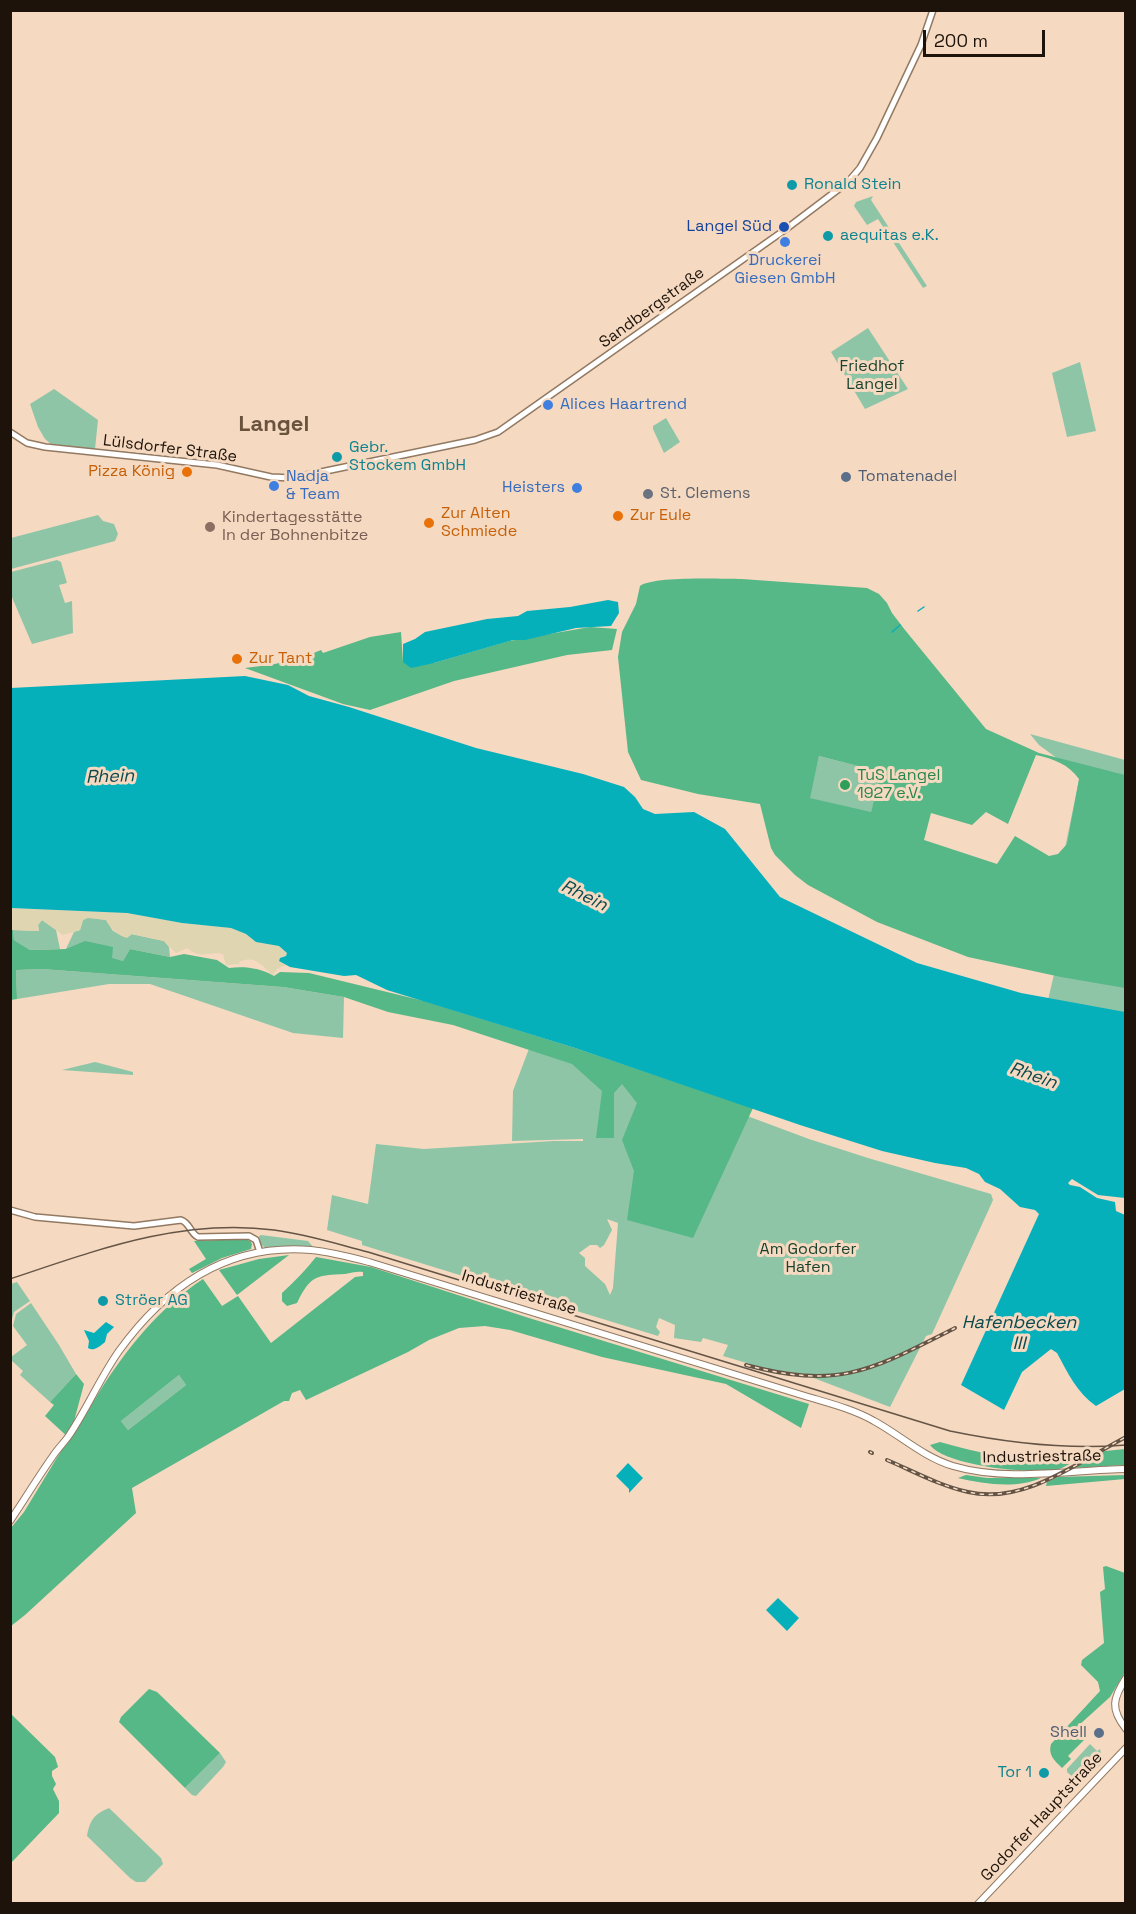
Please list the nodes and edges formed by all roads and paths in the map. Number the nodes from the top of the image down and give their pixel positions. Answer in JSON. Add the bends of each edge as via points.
{"nodes":[{"id":1,"x":933,"y":10,"type":"edge"},
{"id":2,"x":10,"y":432,"type":"edge"},
{"id":3,"x":292,"y":478,"type":"joint"},
{"id":4,"x":10,"y":1210,"type":"edge"},
{"id":5,"x":260,"y":1252,"type":"junction"},
{"id":6,"x":1125,"y":1468,"type":"edge"},
{"id":7,"x":10,"y":1521,"type":"edge"},
{"id":8,"x":1125,"y":1678,"type":"edge"},
{"id":9,"x":1125,"y":1729,"type":"edge"},
{"id":10,"x":1125,"y":1748,"type":"edge"},
{"id":11,"x":978,"y":1904,"type":"edge"}],
"edges":[{"from":1,"to":3,"type":"street","name":"Sandbergstraße","via":[[877,138],[853,176],[819,205],[509,425],[487,436]]},
{"from":2,"to":3,"type":"street","name":"Lülsdorfer Straße","via":[[27,443],[45,447],[217,465]]},
{"from":4,"to":5,"type":"street","via":[[134,1226],[183,1221],[198,1237],[249,1236],[256,1240]]},
{"from":5,"to":6,"type":"main road","name":"Industriestraße","via":[[289,1249],[337,1254],[476,1294],[846,1409],[873,1420],[938,1461],[973,1471],[1008,1474]]},
{"from":5,"to":7,"type":"main road","name":"Industriestraße","via":[[203,1272],[152,1311],[96,1386],[70,1434]]},
{"from":8,"to":9,"type":"main road","via":[[1114,1701]]},
{"from":10,"to":11,"type":"main road","name":"Godorfer Hauptstraße"}]}
